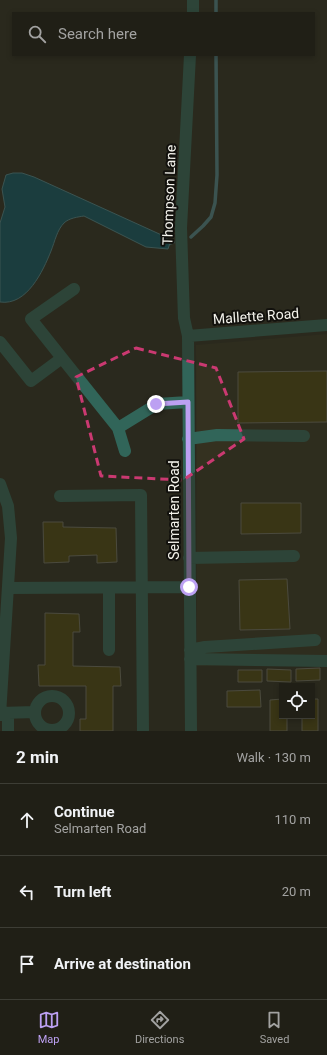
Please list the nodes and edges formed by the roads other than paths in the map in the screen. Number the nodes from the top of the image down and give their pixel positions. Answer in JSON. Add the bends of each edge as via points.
{"nodes":[{"id":1,"x":193,"y":0,"type":"edge"},
{"id":2,"x":193,"y":12,"type":"edge"},
{"id":3,"x":190,"y":56,"type":"edge"},
{"id":4,"x":74,"y":289,"type":"dead end"},
{"id":5,"x":327,"y":325,"type":"edge"},
{"id":6,"x":188,"y":336,"type":"junction"},
{"id":7,"x":0,"y":342,"type":"edge"},
{"id":8,"x":62,"y":358,"type":"junction"},
{"id":9,"x":188,"y":402,"type":"junction"},
{"id":10,"x":118,"y":428,"type":"junction"},
{"id":11,"x":304,"y":436,"type":"dead end"},
{"id":12,"x":188,"y":439,"type":"junction"},
{"id":13,"x":125,"y":451,"type":"dead end"},
{"id":14,"x":0,"y":484,"type":"edge"},
{"id":15,"x":60,"y":496,"type":"dead end"},
{"id":16,"x":294,"y":556,"type":"dead end"},
{"id":17,"x":189,"y":558,"type":"junction"},
{"id":18,"x":189,"y":587,"type":"junction"},
{"id":19,"x":109,"y":588,"type":"junction"},
{"id":20,"x":142,"y":588,"type":"junction"},
{"id":21,"x":5,"y":593,"type":"edge"},
{"id":22,"x":315,"y":640,"type":"dead end"},
{"id":23,"x":109,"y":650,"type":"dead end"},
{"id":24,"x":190,"y":655,"type":"junction"},
{"id":25,"x":327,"y":661,"type":"edge"},
{"id":26,"x":36,"y":712,"type":"dead end"},
{"id":27,"x":0,"y":713,"type":"edge"},
{"id":28,"x":143,"y":730,"type":"edge"},
{"id":29,"x":8,"y":731,"type":"edge"},
{"id":30,"x":191,"y":731,"type":"edge"}],
"edges":[{"from":1,"to":2,"type":"street"},
{"from":3,"to":6,"type":"street","name":"Thompson Lane","via":[[181,228],[184,318]]},
{"from":4,"to":8,"type":"street","via":[[31,319]]},
{"from":5,"to":6,"type":"street","name":"Mallette Road"},
{"from":6,"to":9,"type":"street","name":"Selmarten Road"},
{"from":7,"to":8,"type":"street","via":[[31,381]]},
{"from":8,"to":10,"type":"street"},
{"from":9,"to":10,"type":"street","via":[[156,404]]},
{"from":9,"to":12,"type":"street","name":"Selmarten Road"},
{"from":10,"to":13,"type":"street"},
{"from":11,"to":12,"type":"street","via":[[217,435]]},
{"from":12,"to":17,"type":"street","name":"Selmarten Road"},
{"from":14,"to":21,"type":"street","via":[[8,506],[11,538]]},
{"from":15,"to":20,"type":"street","via":[[141,495]]},
{"from":16,"to":17,"type":"street"},
{"from":17,"to":18,"type":"street","name":"Selmarten Road"},
{"from":18,"to":20,"type":"street"},
{"from":18,"to":24,"type":"street","name":"Selmarten Road"},
{"from":19,"to":20,"type":"street"},
{"from":19,"to":21,"type":"street"},
{"from":19,"to":23,"type":"street"},
{"from":20,"to":28,"type":"street"},
{"from":21,"to":27,"type":"street"},
{"from":22,"to":24,"type":"street","via":[[205,647]]},
{"from":24,"to":25,"type":"street"},
{"from":24,"to":30,"type":"street","name":"Selmarten Road"},
{"from":26,"to":27,"type":"street"},
{"from":27,"to":29,"type":"street","via":[[8,718]]}]}
